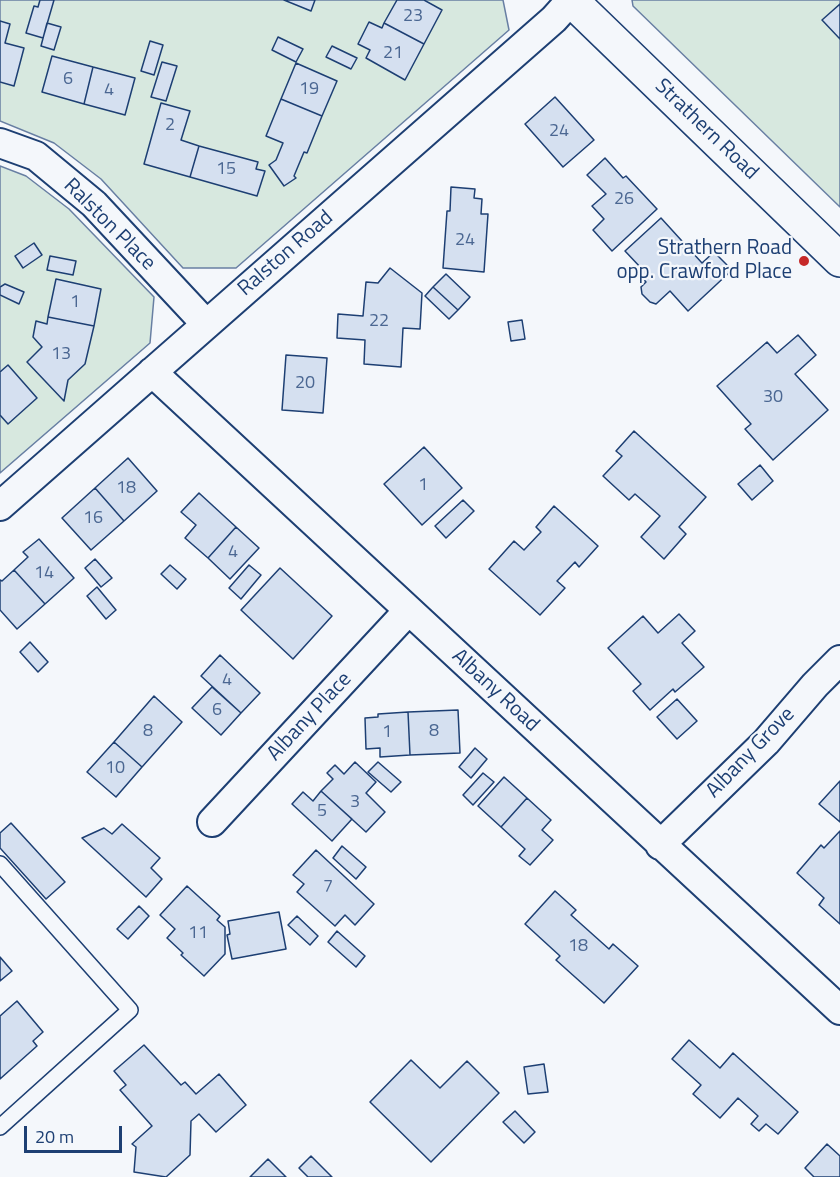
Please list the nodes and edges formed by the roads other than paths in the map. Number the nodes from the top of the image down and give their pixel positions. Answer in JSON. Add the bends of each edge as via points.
{"nodes":[{"id":1,"x":571,"y":0,"type":"edge"},
{"id":2,"x":0,"y":143,"type":"edge"},
{"id":3,"x":840,"y":261,"type":"edge"},
{"id":4,"x":206,"y":324,"type":"junction"},
{"id":5,"x":152,"y":372,"type":"junction"},
{"id":6,"x":0,"y":506,"type":"edge"},
{"id":7,"x":408,"y":611,"type":"junction"},
{"id":8,"x":840,"y":660,"type":"edge"},
{"id":9,"x":212,"y":822,"type":"dead end"},
{"id":10,"x":660,"y":844,"type":"junction"},
{"id":11,"x":0,"y":864,"type":"edge"},
{"id":12,"x":840,"y":1010,"type":"edge"},
{"id":13,"x":0,"y":1127,"type":"edge"}],
"edges":[{"from":1,"to":3,"type":"street","name":"Strathern Road"},
{"from":1,"to":4,"type":"street","name":"Ralston Road"},
{"from":2,"to":4,"type":"street","name":"Ralston Place","via":[[36,156],[94,204]]},
{"from":4,"to":5,"type":"street","name":"Ralston Road"},
{"from":5,"to":6,"type":"street","name":"Ralston Road"},
{"from":5,"to":7,"type":"street","name":"Albany Road"},
{"from":7,"to":9,"type":"street","name":"Albany Place"},
{"from":7,"to":10,"type":"street","name":"Albany Road"},
{"from":8,"to":10,"type":"street","name":"Albany Grove","via":[[766,742]]},
{"from":10,"to":12,"type":"street","name":"Albany Road"},
{"from":11,"to":13,"type":"lane","via":[[130,1010]]}]}
